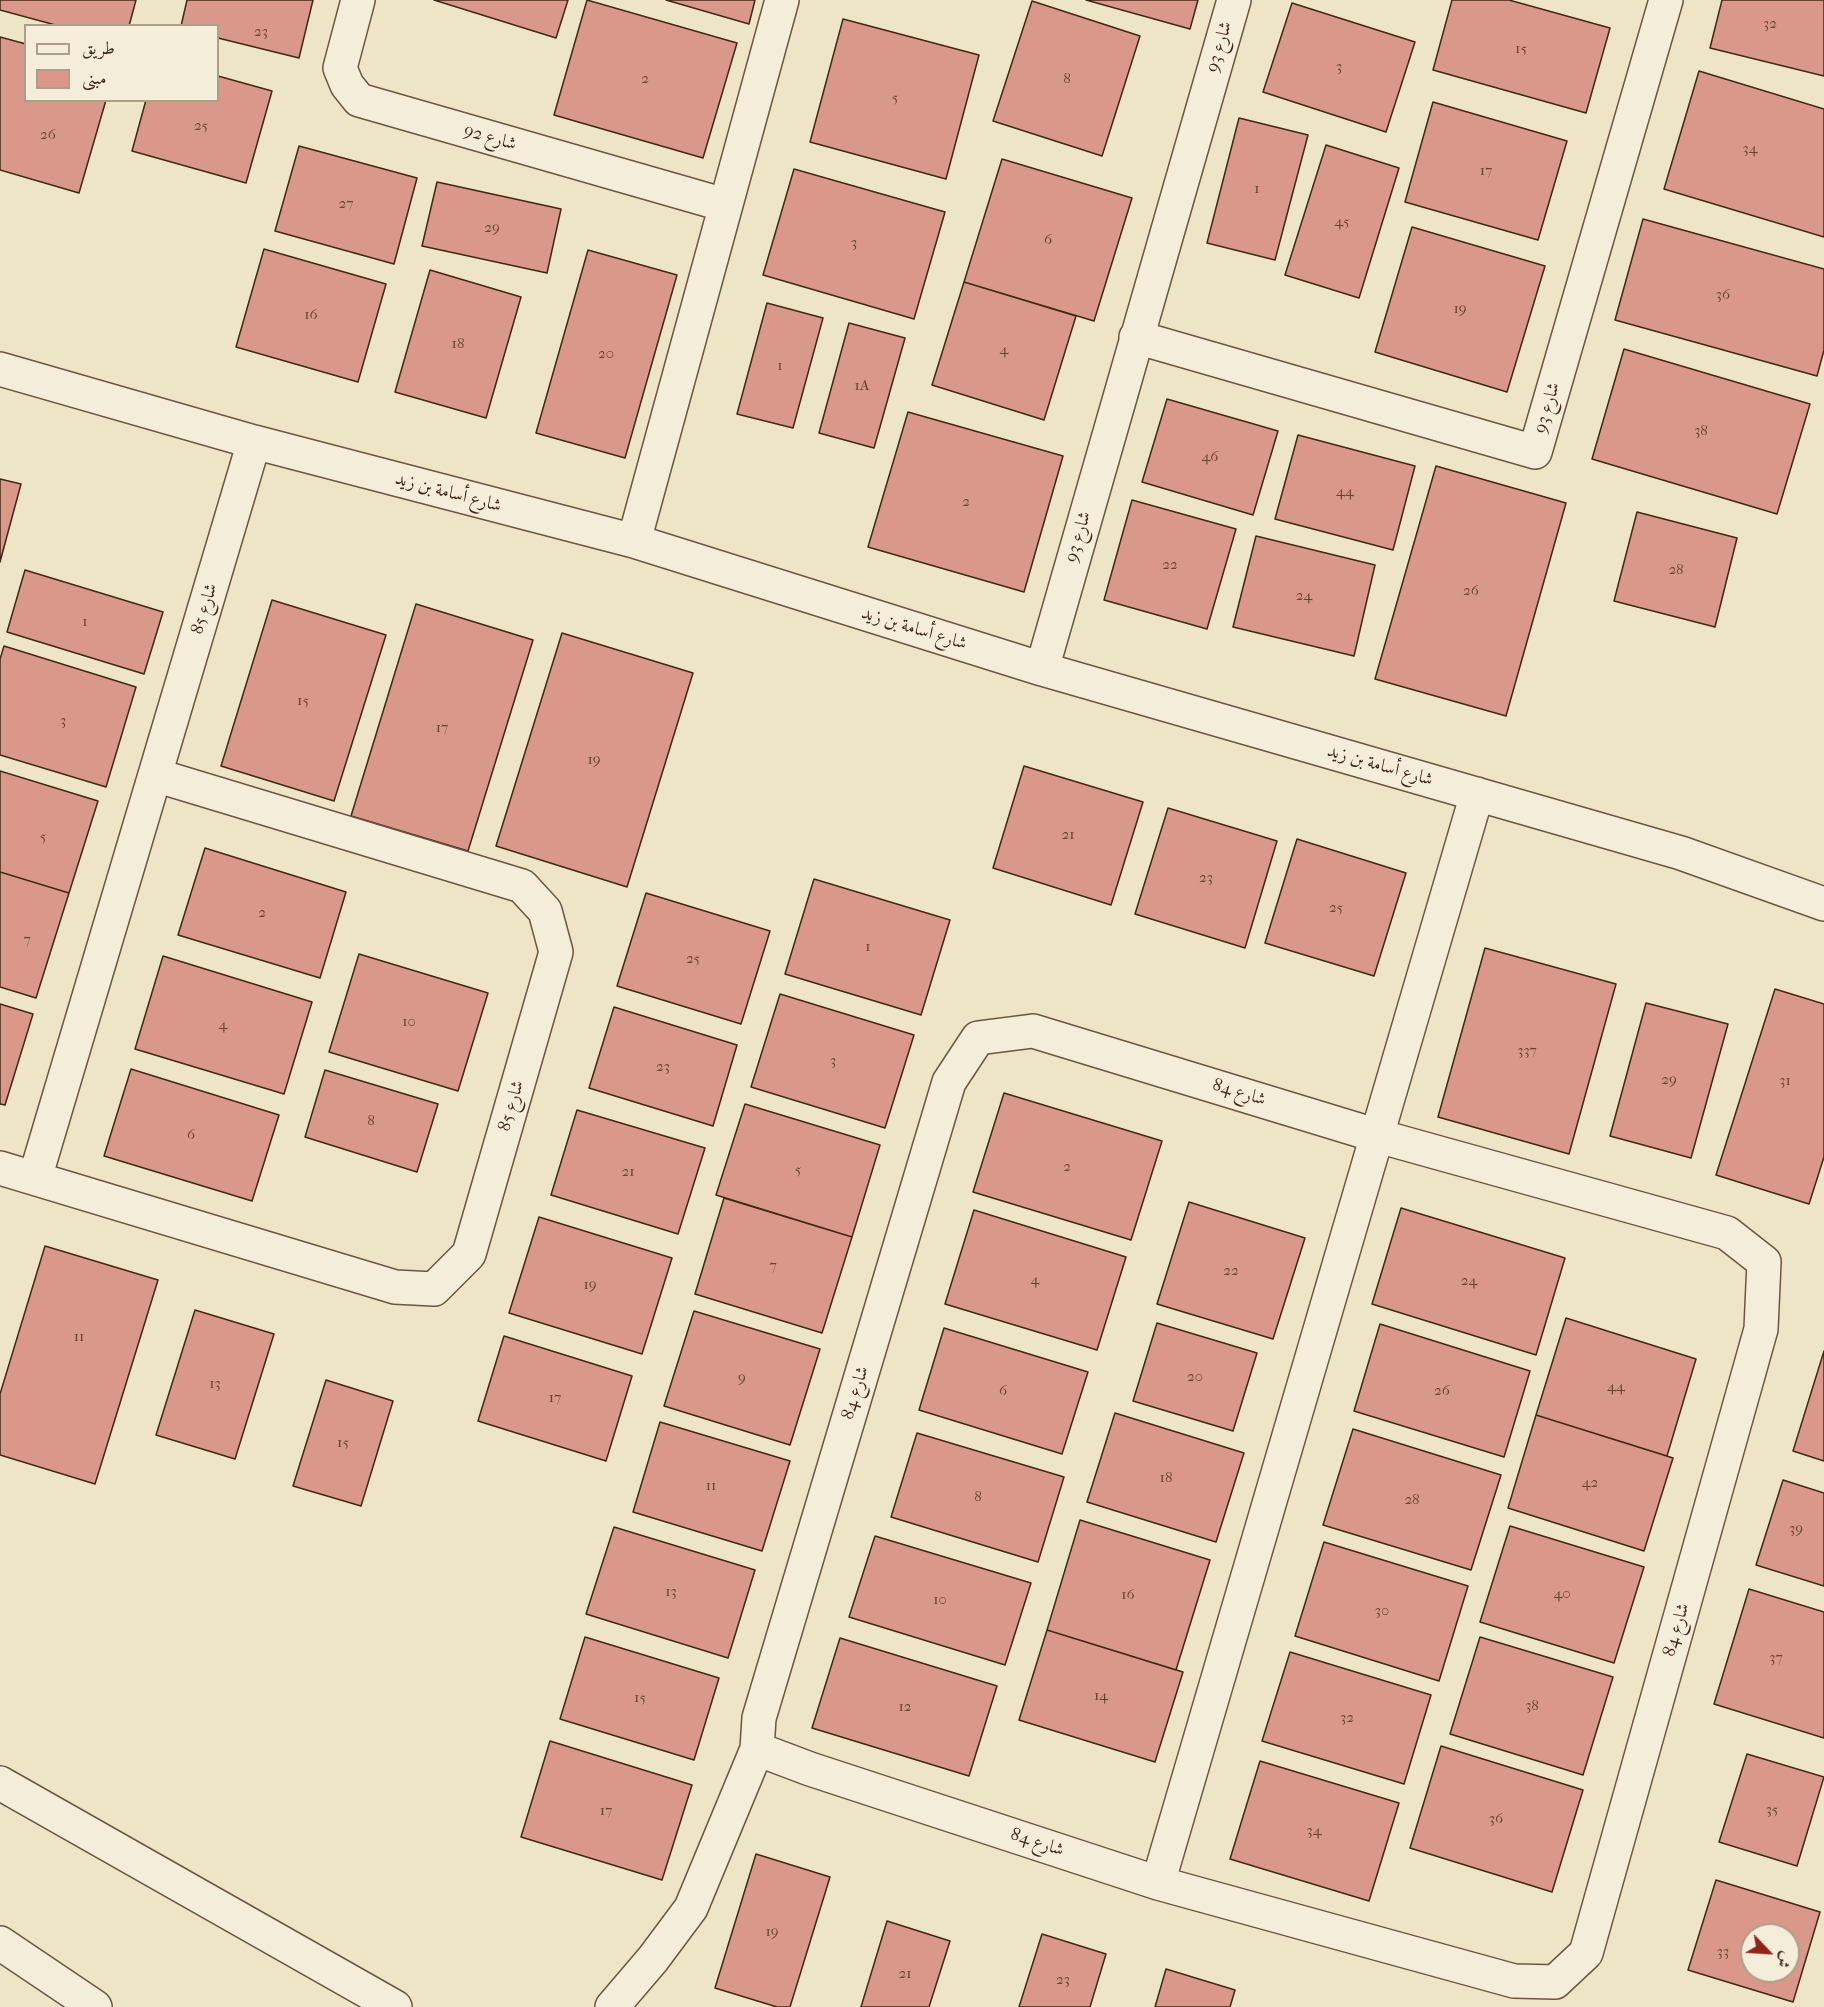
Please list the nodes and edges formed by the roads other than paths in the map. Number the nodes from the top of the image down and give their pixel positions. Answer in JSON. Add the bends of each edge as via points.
{"nodes":[{"id":1,"x":358,"y":0,"type":"edge"},
{"id":2,"x":782,"y":0,"type":"edge"},
{"id":3,"x":1234,"y":0,"type":"edge"},
{"id":4,"x":1666,"y":0,"type":"edge"},
{"id":5,"x":725,"y":205,"type":"junction"},
{"id":6,"x":1136,"y":337,"type":"junction"},
{"id":7,"x":0,"y":369,"type":"edge"},
{"id":8,"x":254,"y":442,"type":"junction"},
{"id":9,"x":634,"y":541,"type":"junction"},
{"id":10,"x":1041,"y":669,"type":"junction"},
{"id":11,"x":155,"y":775,"type":"junction"},
{"id":12,"x":1477,"y":794,"type":"junction"},
{"id":13,"x":1824,"y":904,"type":"edge"},
{"id":14,"x":1378,"y":1136,"type":"junction"},
{"id":15,"x":0,"y":1168,"type":"edge"},
{"id":16,"x":35,"y":1178,"type":"junction"},
{"id":17,"x":757,"y":1749,"type":"junction"},
{"id":18,"x":0,"y":1783,"type":"edge"},
{"id":19,"x":1158,"y":1883,"type":"junction"},
{"id":20,"x":0,"y":1943,"type":"edge"},
{"id":21,"x":94,"y":2007,"type":"edge"},
{"id":22,"x":395,"y":2007,"type":"edge"},
{"id":23,"x":612,"y":2007,"type":"edge"}],
"edges":[{"from":1,"to":5,"type":"street","name":"شارع 92","via":[[340,68],[359,100]]},
{"from":2,"to":5,"type":"street"},
{"from":3,"to":6,"type":"street","name":"شارع 93"},
{"from":4,"to":6,"type":"street","name":"شارع 93","via":[[1535,452]]},
{"from":5,"to":9,"type":"street"},
{"from":6,"to":10,"type":"street","name":"شارع 93"},
{"from":7,"to":8,"type":"street","name":"شارع أسامة بن زيد"},
{"from":8,"to":9,"type":"street","name":"شارع أسامة بن زيد"},
{"from":8,"to":11,"type":"street","name":"شارع 85"},
{"from":9,"to":10,"type":"street","name":"شارع أسامة بن زيد"},
{"from":10,"to":12,"type":"street","name":"شارع أسامة بن زيد"},
{"from":11,"to":16,"type":"street","name":"شارع 85"},
{"from":11,"to":16,"type":"street","name":"شارع 85","via":[[522,886],[546,911],[556,952],[469,1254],[434,1289],[395,1287]]},
{"from":12,"to":13,"type":"street","name":"شارع أسامة بن زيد","via":[[1681,853]]},
{"from":12,"to":14,"type":"street"},
{"from":14,"to":17,"type":"street","name":"شارع 84","via":[[1033,1030],[978,1038],[949,1082],[759,1718]]},
{"from":14,"to":19,"type":"street"},
{"from":14,"to":19,"type":"street","name":"شارع 84","via":[[1727,1233],[1764,1262],[1761,1329],[1586,1953],[1556,1982],[1514,1981]]},
{"from":15,"to":16,"type":"street","name":"شارع 85"},
{"from":17,"to":19,"type":"street","name":"شارع 84"},
{"from":17,"to":23,"type":"street","via":[[691,1908]]},
{"from":18,"to":22,"type":"street"},
{"from":20,"to":21,"type":"street"}]}
